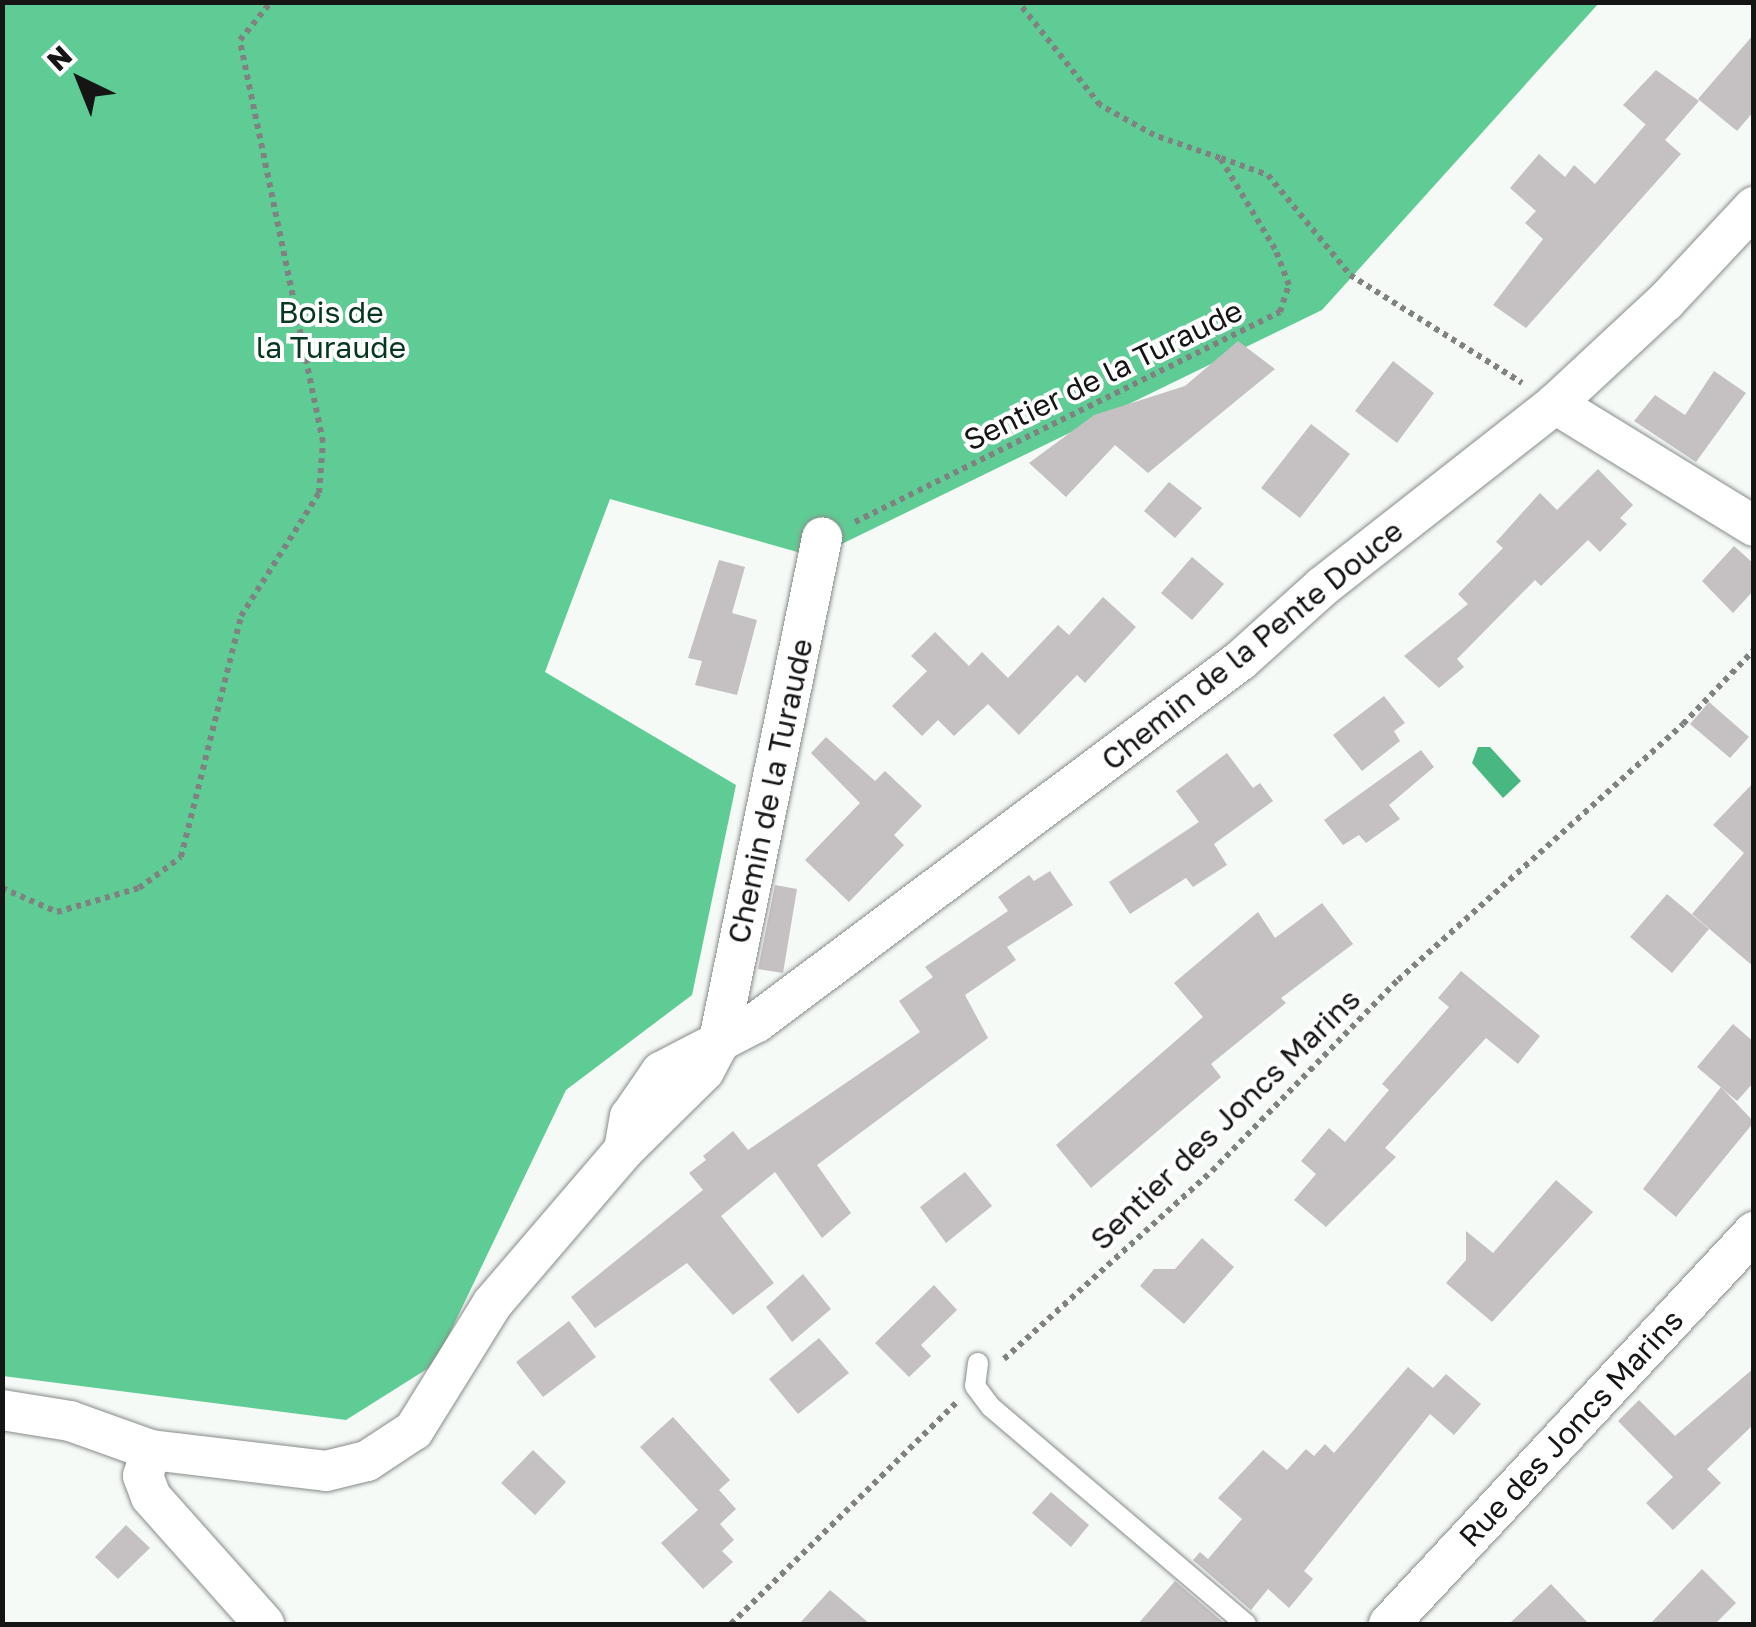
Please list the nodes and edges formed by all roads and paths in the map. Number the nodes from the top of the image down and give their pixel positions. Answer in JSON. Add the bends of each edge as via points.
{"nodes":[{"id":1,"x":271,"y":2,"type":"edge"},
{"id":2,"x":1018,"y":2,"type":"edge"},
{"id":3,"x":1220,"y":158,"type":"junction"},
{"id":4,"x":1754,"y":207,"type":"edge"},
{"id":5,"x":1555,"y":404,"type":"junction"},
{"id":6,"x":1754,"y":526,"type":"edge"},
{"id":7,"x":822,"y":538,"type":"joint"},
{"id":8,"x":1754,"y":650,"type":"edge"},
{"id":9,"x":2,"y":888,"type":"edge"},
{"id":10,"x":718,"y":1044,"type":"junction"},
{"id":11,"x":1754,"y":1232,"type":"edge"},
{"id":12,"x":978,"y":1363,"type":"dead end"},
{"id":13,"x":975,"y":1386,"type":"junction"},
{"id":14,"x":2,"y":1410,"type":"edge"},
{"id":15,"x":151,"y":1450,"type":"junction"},
{"id":16,"x":264,"y":1624,"type":"edge"},
{"id":17,"x":731,"y":1624,"type":"edge"},
{"id":18,"x":1246,"y":1624,"type":"edge"},
{"id":19,"x":1389,"y":1624,"type":"edge"}],
"edges":[{"from":1,"to":9,"type":"path","via":[[240,40],[323,442],[319,493],[241,616],[181,858],[139,888],[57,912]]},
{"from":2,"to":3,"type":"path","via":[[1100,105],[1154,136]]},
{"from":3,"to":5,"type":"path","via":[[1268,176],[1350,275]]},
{"from":3,"to":7,"type":"path","name":"Sentier de la Turaude","via":[[1275,248],[1289,285],[1280,312]]},
{"from":4,"to":5,"type":"street","name":"Chemin de la Pente Douce"},
{"from":5,"to":6,"type":"street"},
{"from":5,"to":10,"type":"street","name":"Chemin de la Pente Douce","via":[[1210,684]]},
{"from":7,"to":10,"type":"street","name":"Chemin de la Turaude"},
{"from":8,"to":13,"type":"path","name":"Sentier des Joncs Marins","via":[[1684,724],[1398,980],[1212,1171]]},
{"from":10,"to":15,"type":"street","name":"Chemin de la Turaude","via":[[704,1071],[624,1150],[492,1304],[433,1406],[396,1444],[367,1462],[326,1470]]},
{"from":11,"to":19,"type":"street","name":"Rue des Joncs Marins"},
{"from":12,"to":13,"type":"lane"},
{"from":13,"to":17,"type":"path","name":"Sentier des Joncs Marins"},
{"from":13,"to":18,"type":"lane","via":[[991,1407]]},
{"from":14,"to":15,"type":"street","name":"Chemin de la Turaude","via":[[70,1420]]},
{"from":15,"to":16,"type":"street","via":[[143,1476],[151,1497]]}]}
